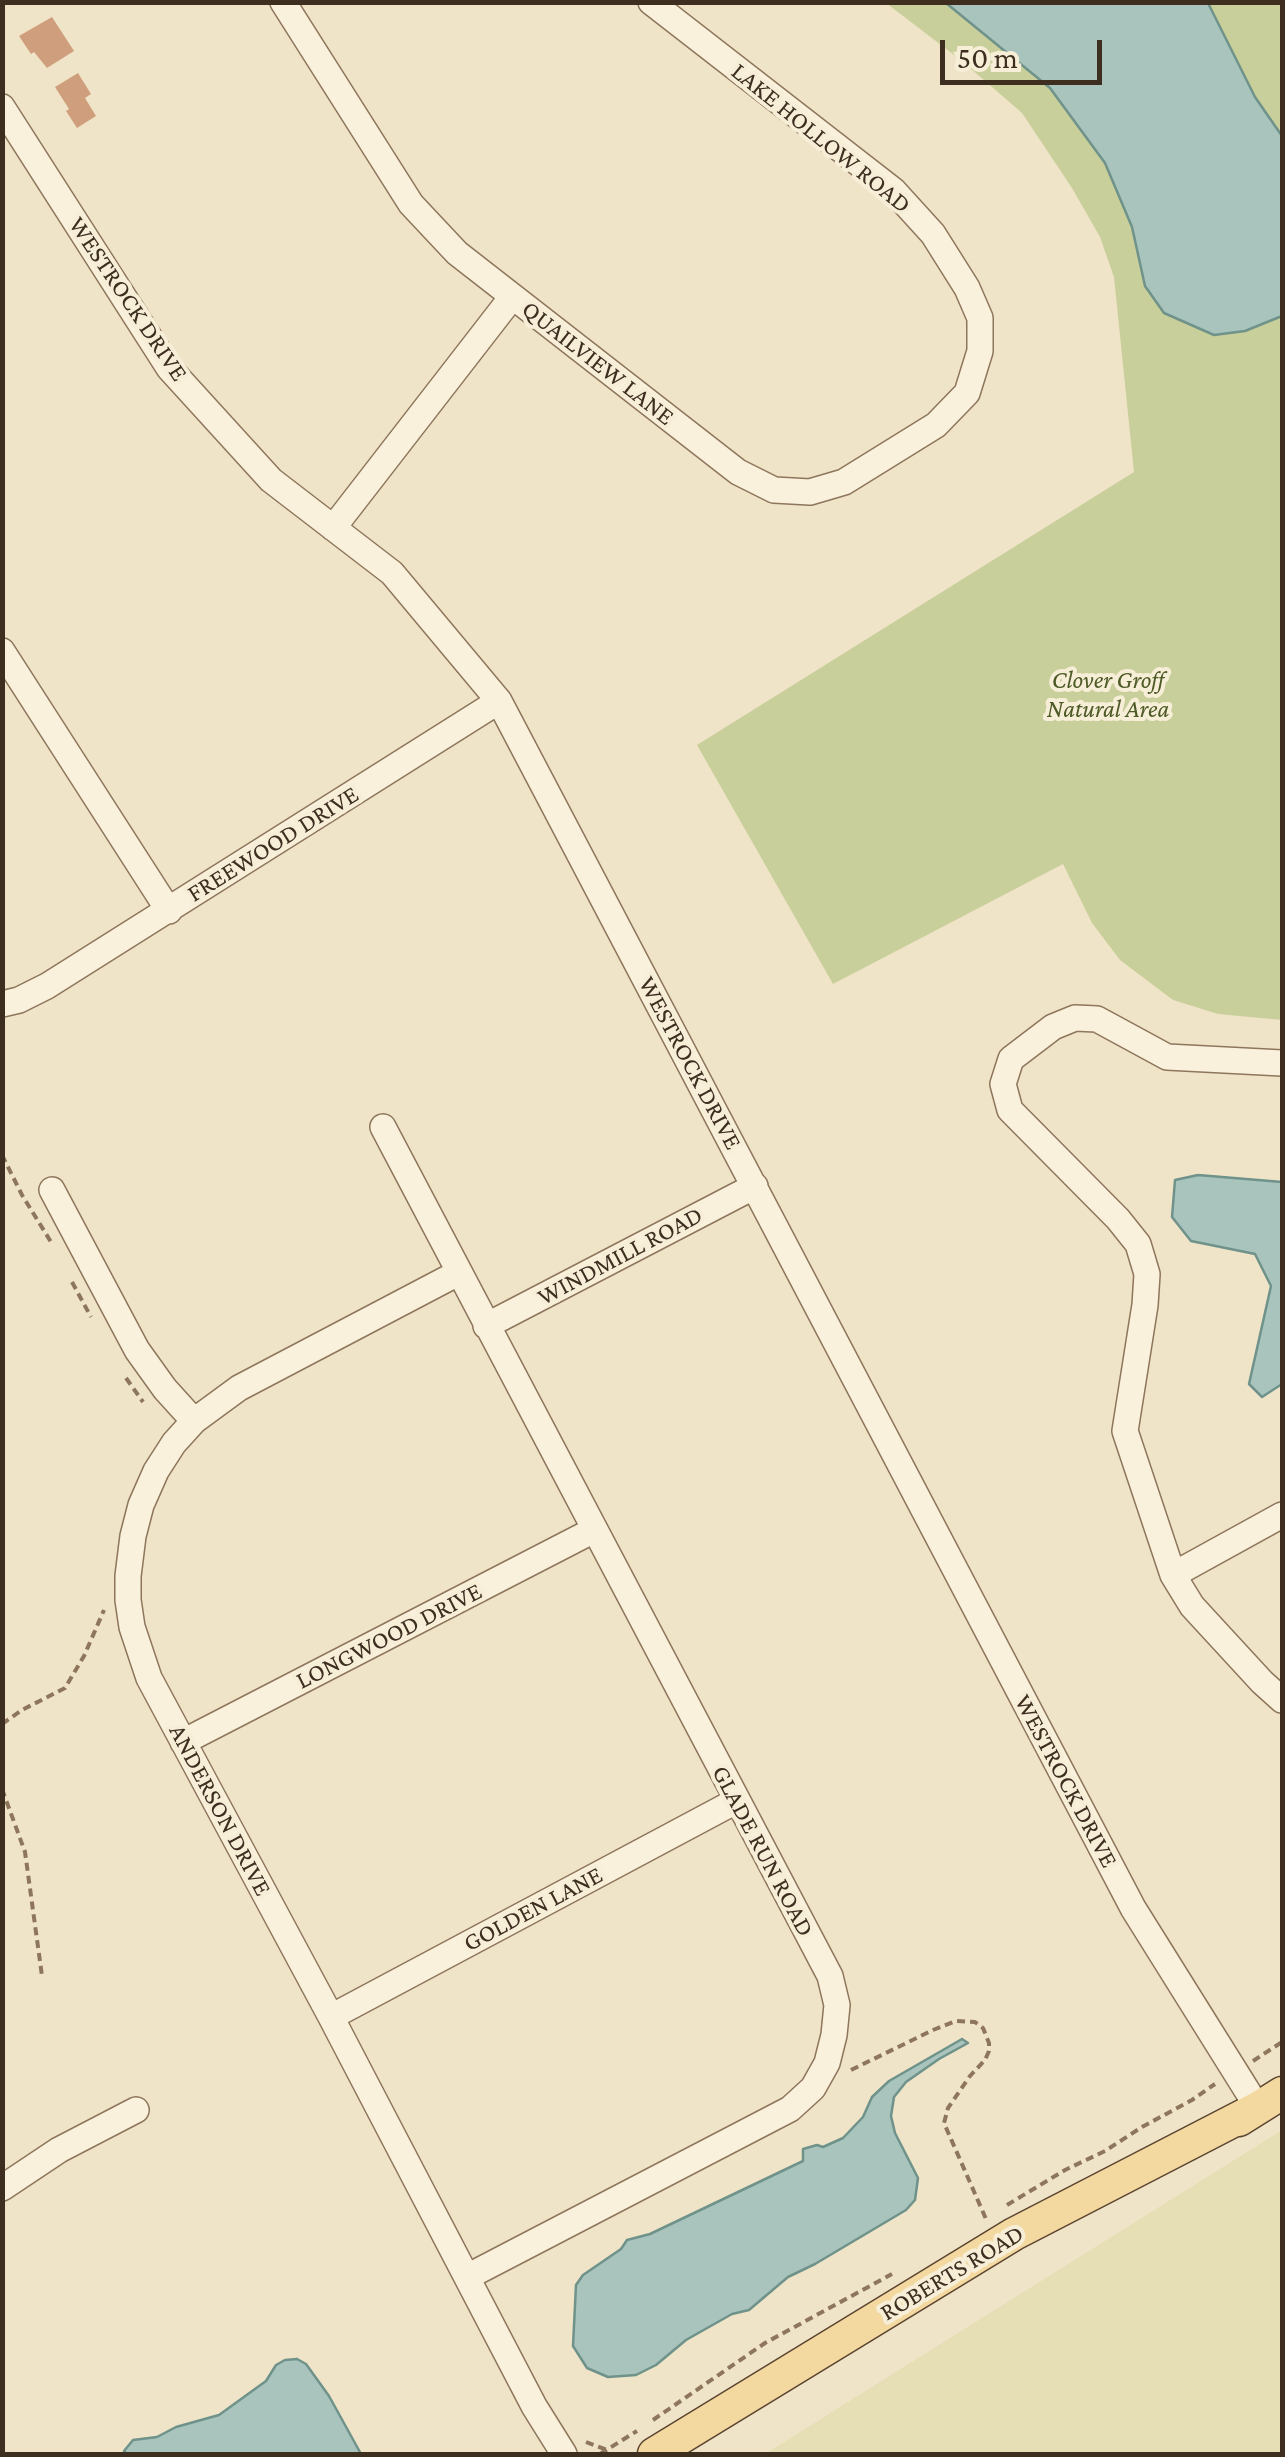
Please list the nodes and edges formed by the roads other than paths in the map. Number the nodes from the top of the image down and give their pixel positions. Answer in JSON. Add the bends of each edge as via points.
{"nodes":[{"id":1,"x":283,"y":2,"type":"edge"},
{"id":2,"x":652,"y":2,"type":"edge"},
{"id":3,"x":2,"y":107,"type":"edge"},
{"id":4,"x":512,"y":296,"type":"junction"},
{"id":5,"x":980,"y":351,"type":"joint"},
{"id":6,"x":333,"y":528,"type":"junction"},
{"id":7,"x":2,"y":651,"type":"edge"},
{"id":8,"x":499,"y":701,"type":"junction"},
{"id":9,"x":169,"y":911,"type":"junction"},
{"id":10,"x":2,"y":1004,"type":"edge"},
{"id":11,"x":1282,"y":1063,"type":"edge"},
{"id":12,"x":383,"y":1127,"type":"dead end"},
{"id":13,"x":755,"y":1186,"type":"junction"},
{"id":14,"x":52,"y":1190,"type":"dead end"},
{"id":15,"x":458,"y":1273,"type":"junction"},
{"id":16,"x":486,"y":1326,"type":"junction"},
{"id":17,"x":194,"y":1421,"type":"junction"},
{"id":18,"x":1282,"y":1515,"type":"edge"},
{"id":19,"x":594,"y":1530,"type":"junction"},
{"id":20,"x":1173,"y":1574,"type":"junction"},
{"id":21,"x":1282,"y":1700,"type":"edge"},
{"id":22,"x":184,"y":1742,"type":"junction"},
{"id":23,"x":736,"y":1801,"type":"junction"},
{"id":24,"x":330,"y":2016,"type":"junction"},
{"id":25,"x":1270,"y":2100,"type":"edge"},
{"id":26,"x":136,"y":2110,"type":"dead end"},
{"id":27,"x":2,"y":2188,"type":"edge"},
{"id":28,"x":467,"y":2277,"type":"junction"},
{"id":29,"x":575,"y":2448,"type":"edge"},
{"id":30,"x":654,"y":2454,"type":"edge"},
{"id":31,"x":694,"y":2454,"type":"edge"}],
"edges":[{"from":1,"to":4,"type":"street","name":"QUAILVIEW LANE","via":[[412,204],[457,254]]},
{"from":2,"to":5,"type":"street","name":"LAKE HOLLOW ROAD","via":[[893,190],[933,234],[967,288],[980,318]]},
{"from":3,"to":6,"type":"street","name":"WESTROCK DRIVE","via":[[169,368],[271,480]]},
{"from":4,"to":5,"type":"street","name":"QUAILVIEW LANE","via":[[738,472],[774,490],[810,492],[844,482],[936,424],[967,393]]},
{"from":4,"to":6,"type":"street"},
{"from":6,"to":8,"type":"street","name":"WESTROCK DRIVE","via":[[392,574]]},
{"from":7,"to":9,"type":"street"},
{"from":8,"to":9,"type":"street","name":"FREEWOOD DRIVE"},
{"from":8,"to":13,"type":"street","name":"WESTROCK DRIVE"},
{"from":9,"to":10,"type":"street","name":"FREEWOOD DRIVE","via":[[47,986]]},
{"from":11,"to":20,"type":"street","via":[[1167,1058],[1097,1019],[1074,1018],[1011,1059],[1004,1084],[1010,1110],[1138,1244],[1147,1274],[1126,1431]]},
{"from":12,"to":15,"type":"street","name":"GLADE RUN ROAD"},
{"from":13,"to":16,"type":"street","name":"WINDMILL ROAD"},
{"from":13,"to":25,"type":"street","name":"WESTROCK DRIVE","via":[[1133,1908]]},
{"from":14,"to":17,"type":"street","via":[[136,1350]]},
{"from":15,"to":16,"type":"street","name":"GLADE RUN ROAD"},
{"from":15,"to":17,"type":"street","name":"ANDERSON DRIVE","via":[[239,1388]]},
{"from":16,"to":19,"type":"street","name":"GLADE RUN ROAD"},
{"from":17,"to":22,"type":"street","name":"ANDERSON DRIVE","via":[[156,1472],[132,1536],[128,1576],[138,1652]]},
{"from":18,"to":20,"type":"street"},
{"from":19,"to":22,"type":"street","name":"LONGWOOD DRIVE"},
{"from":19,"to":23,"type":"street","name":"GLADE RUN ROAD"},
{"from":20,"to":21,"type":"street","via":[[1192,1606]]},
{"from":22,"to":24,"type":"street","name":"ANDERSON DRIVE"},
{"from":23,"to":24,"type":"street","name":"GOLDEN LANE"},
{"from":23,"to":28,"type":"street","name":"GLADE RUN ROAD","via":[[830,1976],[834,2035],[813,2088],[790,2109]]},
{"from":24,"to":28,"type":"street","name":"ANDERSON DRIVE"},
{"from":25,"to":30,"type":"main road","name":"ROBERTS ROAD","via":[[1014,2234]]},
{"from":25,"to":31,"type":"main road","name":"ROBERTS ROAD"},
{"from":26,"to":27,"type":"street"},
{"from":28,"to":29,"type":"street","name":"ANDERSON DRIVE","via":[[534,2406]]}]}
